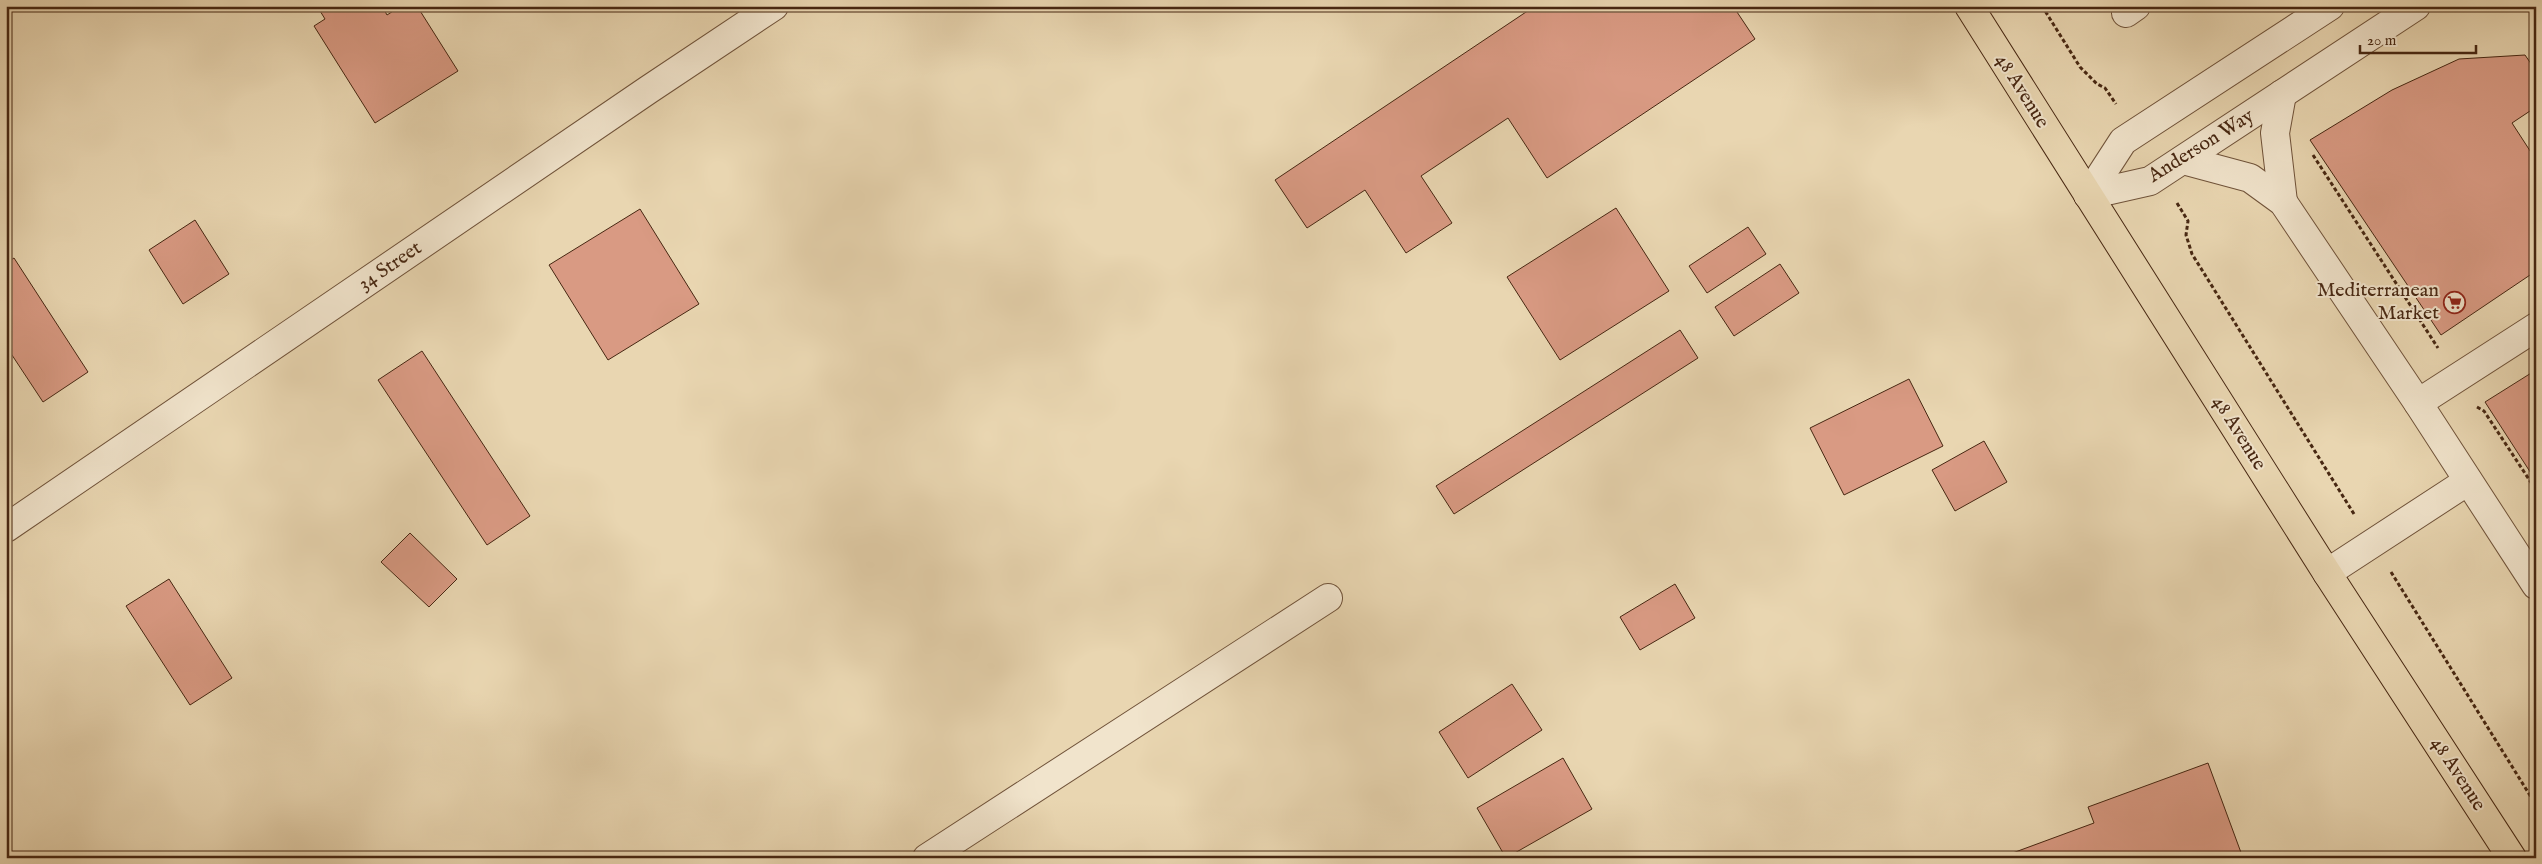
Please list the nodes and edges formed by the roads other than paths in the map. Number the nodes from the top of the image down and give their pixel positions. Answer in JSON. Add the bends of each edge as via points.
{"nodes":[{"id":1,"x":774,"y":6,"type":"edge"},
{"id":2,"x":1968,"y":6,"type":"edge"},
{"id":3,"x":2330,"y":6,"type":"edge"},
{"id":4,"x":2416,"y":6,"type":"edge"},
{"id":5,"x":2282,"y":94,"type":"junction"},
{"id":6,"x":2183,"y":160,"type":"junction"},
{"id":7,"x":2088,"y":195,"type":"junction"},
{"id":8,"x":2283,"y":202,"type":"junction"},
{"id":9,"x":2536,"y":327,"type":"edge"},
{"id":10,"x":2418,"y":403,"type":"junction"},
{"id":11,"x":2468,"y":481,"type":"junction"},
{"id":12,"x":6,"y":528,"type":"edge"},
{"id":13,"x":2327,"y":573,"type":"junction"},
{"id":14,"x":2536,"y":585,"type":"edge"},
{"id":15,"x":1328,"y":598,"type":"dead end"},
{"id":16,"x":927,"y":858,"type":"edge"},
{"id":17,"x":2512,"y":858,"type":"edge"}],
"edges":[{"from":1,"to":12,"type":"street","name":"34 Street"},
{"from":2,"to":7,"type":"main road","name":"48 Avenue"},
{"from":3,"to":7,"type":"street","via":[[2124,141]]},
{"from":4,"to":5,"type":"street","name":"Anderson Way"},
{"from":5,"to":6,"type":"street","name":"Anderson Way"},
{"from":5,"to":8,"type":"street","via":[[2275,133]]},
{"from":6,"to":7,"type":"street","name":"Anderson Way","via":[[2150,182]]},
{"from":6,"to":8,"type":"street","via":[[2250,178]]},
{"from":7,"to":13,"type":"main road","name":"48 Avenue"},
{"from":8,"to":10,"type":"street"},
{"from":9,"to":10,"type":"street"},
{"from":10,"to":11,"type":"street"},
{"from":11,"to":13,"type":"street"},
{"from":11,"to":14,"type":"street"},
{"from":13,"to":17,"type":"main road","name":"48 Avenue"},
{"from":15,"to":16,"type":"street"}]}
